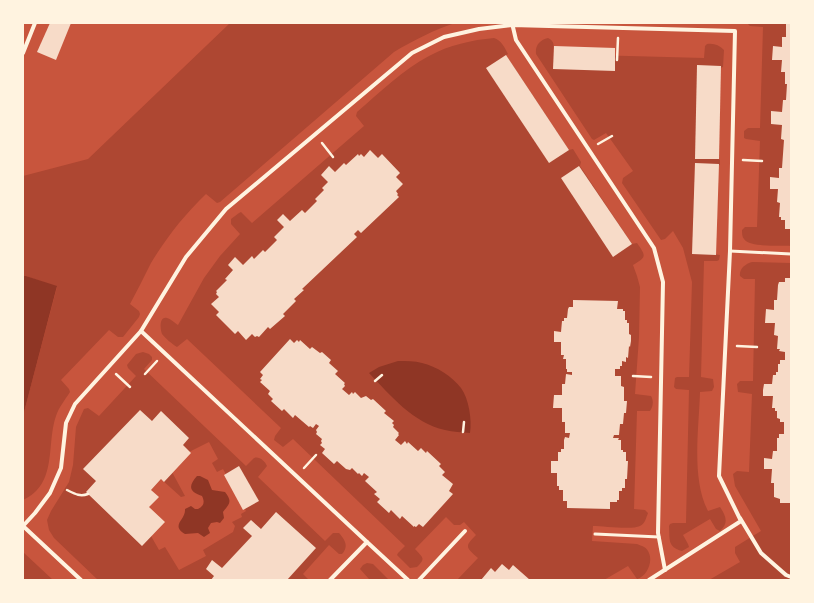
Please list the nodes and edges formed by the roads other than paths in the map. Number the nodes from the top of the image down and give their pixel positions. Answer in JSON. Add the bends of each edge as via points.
{"nodes":[{"id":1,"x":35,"y":23,"type":"edge"},
{"id":2,"x":512,"y":24,"type":"edge"},
{"id":3,"x":23,"y":53,"type":"edge"},
{"id":4,"x":730,"y":251,"type":"junction"},
{"id":5,"x":791,"y":254,"type":"edge"},
{"id":6,"x":141,"y":331,"type":"junction"},
{"id":7,"x":739,"y":518,"type":"junction"},
{"id":8,"x":23,"y":526,"type":"edge"},
{"id":9,"x":465,"y":531,"type":"dead end"},
{"id":10,"x":595,"y":534,"type":"dead end"},
{"id":11,"x":659,"y":537,"type":"junction"},
{"id":12,"x":367,"y":542,"type":"junction"},
{"id":13,"x":665,"y":570,"type":"junction"},
{"id":14,"x":791,"y":578,"type":"edge"},
{"id":15,"x":81,"y":580,"type":"edge"},
{"id":16,"x":330,"y":580,"type":"edge"},
{"id":17,"x":408,"y":580,"type":"edge"},
{"id":18,"x":420,"y":580,"type":"edge"},
{"id":19,"x":649,"y":580,"type":"edge"}],
"edges":[{"from":1,"to":3,"type":"street"},
{"from":2,"to":4,"type":"street","via":[[735,32]]},
{"from":2,"to":6,"type":"street","via":[[444,37],[412,53],[226,209],[186,257]]},
{"from":2,"to":11,"type":"street","via":[[516,40],[654,248],[663,282]]},
{"from":4,"to":5,"type":"lane"},
{"from":4,"to":7,"type":"street","via":[[719,476]]},
{"from":6,"to":8,"type":"street","via":[[75,404],[66,423],[61,468],[50,493]]},
{"from":6,"to":12,"type":"street"},
{"from":7,"to":13,"type":"street","via":[[741,521]]},
{"from":7,"to":14,"type":"street","via":[[761,553]]},
{"from":8,"to":15,"type":"street"},
{"from":9,"to":18,"type":"street"},
{"from":10,"to":11,"type":"lane"},
{"from":11,"to":13,"type":"street"},
{"from":12,"to":16,"type":"street"},
{"from":12,"to":17,"type":"street"},
{"from":13,"to":19,"type":"street"}]}
